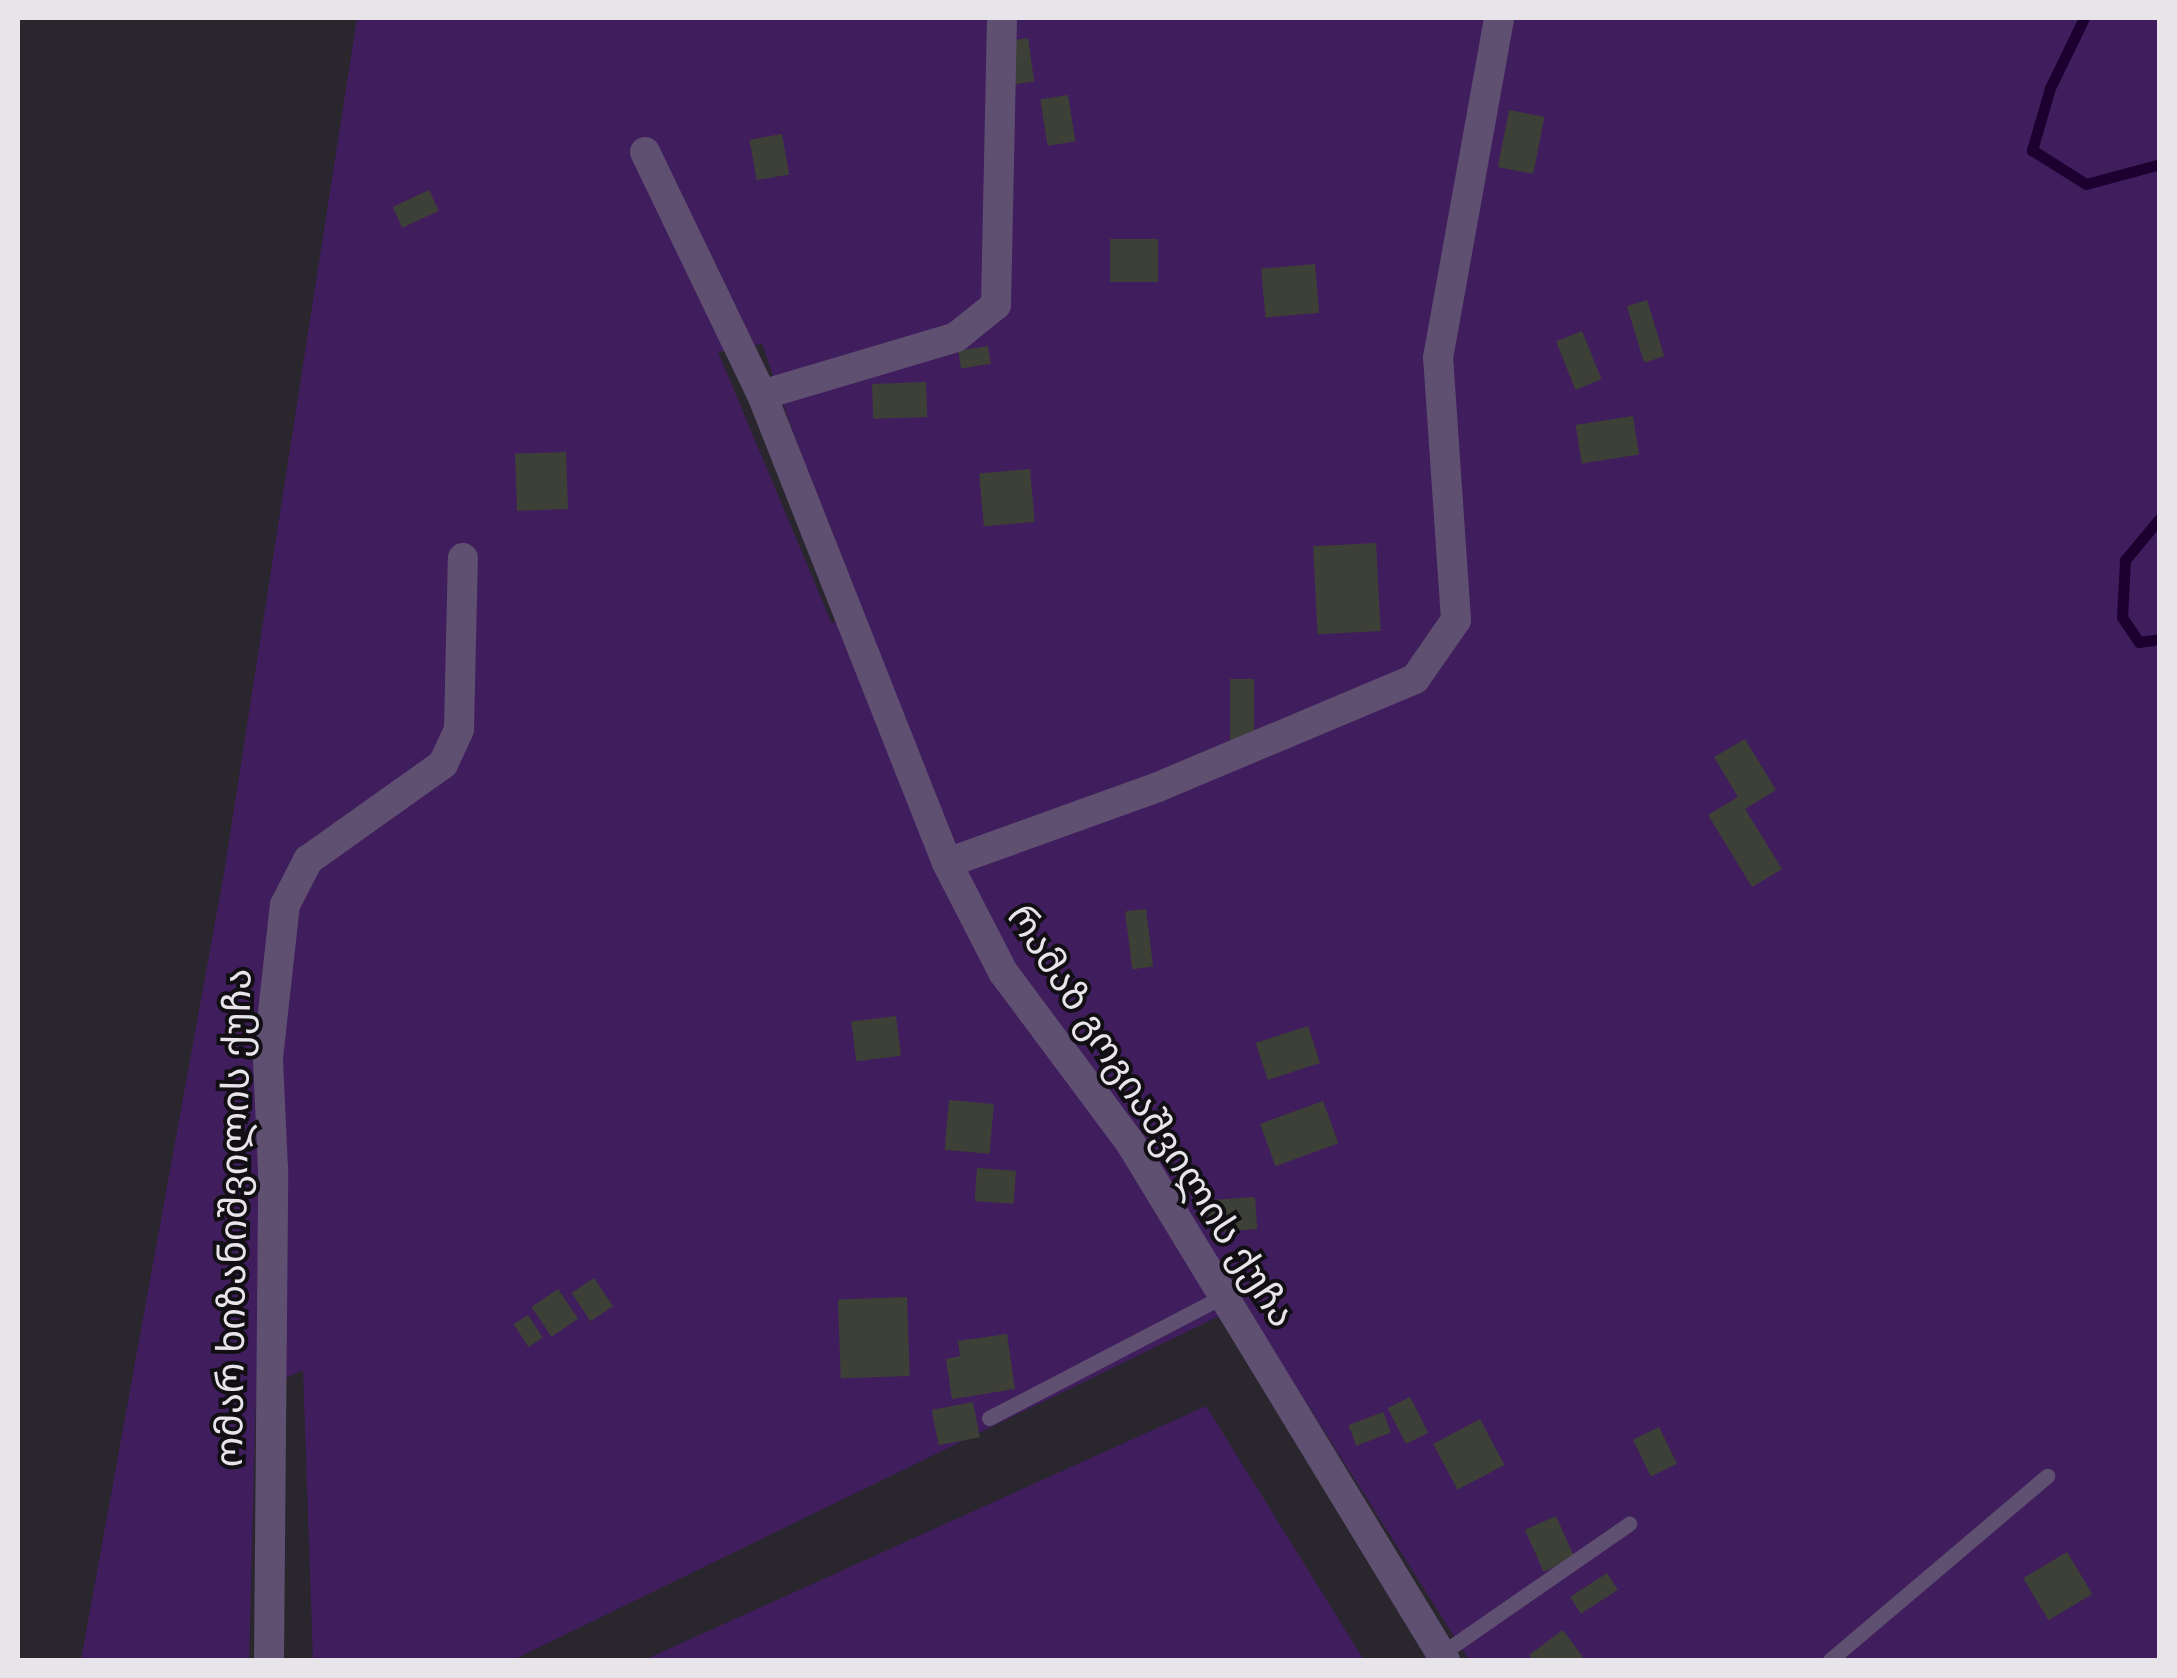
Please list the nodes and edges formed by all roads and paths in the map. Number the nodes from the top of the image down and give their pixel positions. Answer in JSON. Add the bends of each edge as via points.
{"nodes":[{"id":1,"x":1002,"y":18,"type":"edge"},
{"id":2,"x":1500,"y":18,"type":"edge"},
{"id":3,"x":645,"y":152,"type":"dead end"},
{"id":4,"x":762,"y":395,"type":"junction"},
{"id":5,"x":463,"y":558,"type":"dead end"},
{"id":6,"x":946,"y":864,"type":"junction"},
{"id":7,"x":1223,"y":1296,"type":"junction"},
{"id":8,"x":990,"y":1418,"type":"dead end"},
{"id":9,"x":2048,"y":1476,"type":"dead end"},
{"id":10,"x":1629,"y":1524,"type":"dead end"},
{"id":11,"x":1443,"y":1657,"type":"edge"},
{"id":12,"x":268,"y":1660,"type":"edge"},
{"id":13,"x":1830,"y":1660,"type":"edge"}],
"edges":[{"from":1,"to":4,"type":"street","via":[[996,305],[956,337]]},
{"from":2,"to":6,"type":"street","via":[[1438,358],[1456,620],[1414,679],[1195,772]]},
{"from":3,"to":4,"type":"street","name":"რამაზ გოგიაშვილის ქუჩა"},
{"from":4,"to":6,"type":"street","name":"რამაზ გოგიაშვილის ქუჩა"},
{"from":5,"to":12,"type":"street","name":"ომარ ხიზანიშვილის ქუჩა","via":[[460,729],[443,764],[308,860],[286,904],[268,1058],[274,1170]]},
{"from":6,"to":7,"type":"street","name":"რამაზ გოგიაშვილის ქუჩა","via":[[1003,972],[1130,1144]]},
{"from":7,"to":8,"type":"lane"},
{"from":7,"to":11,"type":"street","name":"რამაზ გოგიაშვილის ქუჩა"},
{"from":9,"to":13,"type":"lane"},
{"from":10,"to":11,"type":"lane"}]}
